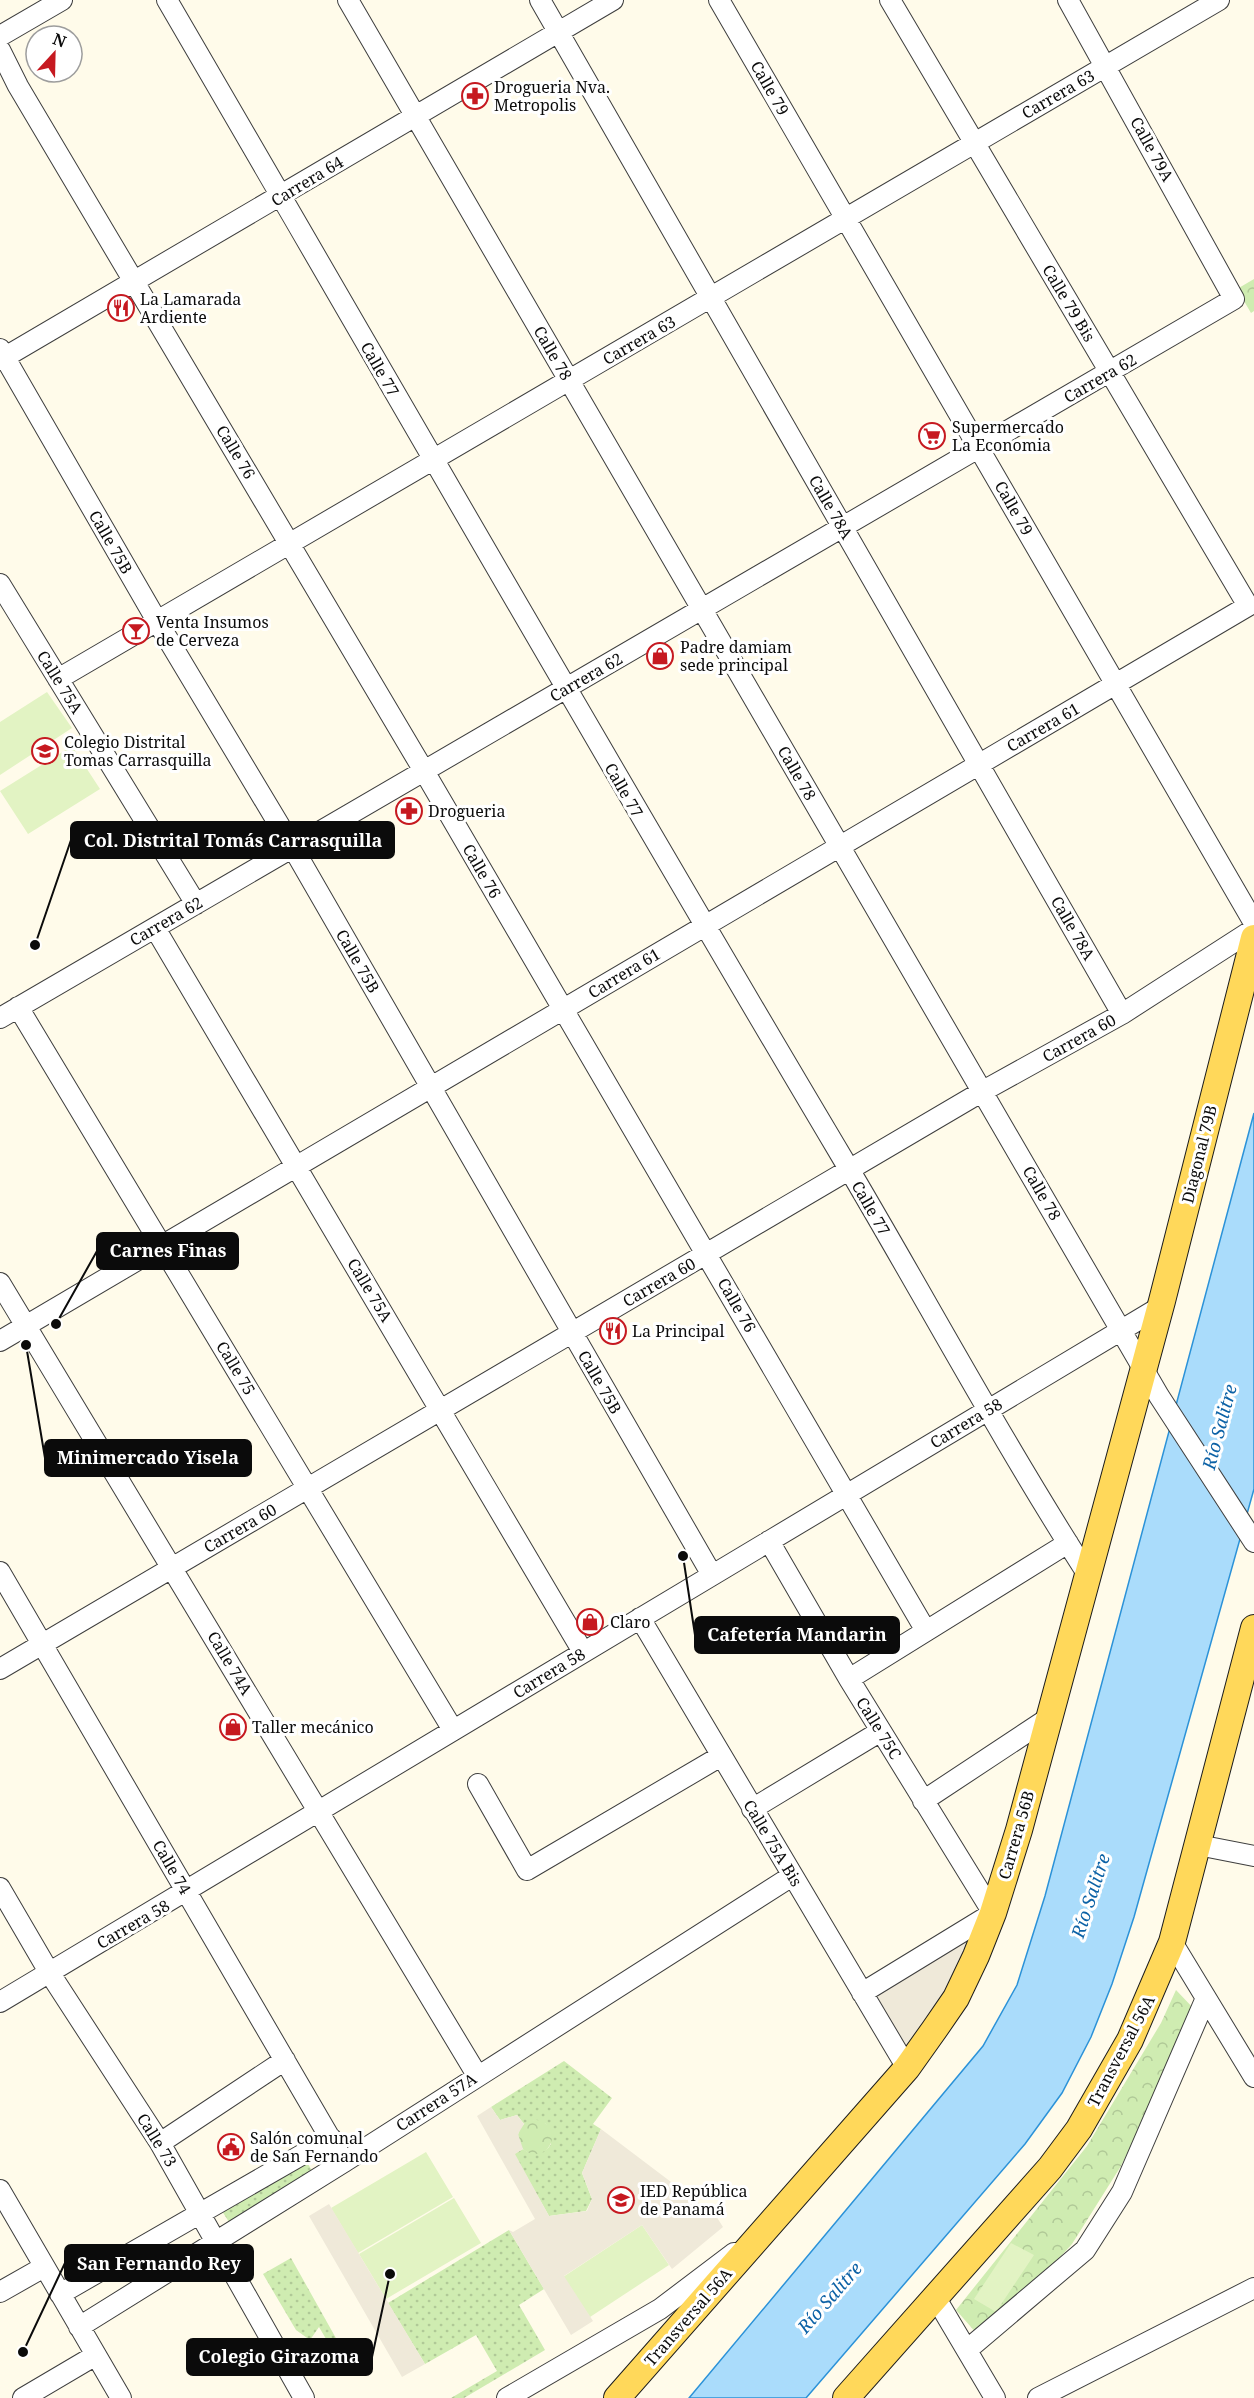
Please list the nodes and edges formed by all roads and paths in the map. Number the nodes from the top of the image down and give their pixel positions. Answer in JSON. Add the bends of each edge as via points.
{"nodes":[{"id":1,"x":62,"y":0,"type":"edge"},
{"id":2,"x":167,"y":0,"type":"edge"},
{"id":3,"x":348,"y":0,"type":"edge"},
{"id":4,"x":540,"y":0,"type":"edge"},
{"id":5,"x":613,"y":0,"type":"edge"},
{"id":6,"x":719,"y":0,"type":"edge"},
{"id":7,"x":890,"y":0,"type":"edge"},
{"id":8,"x":1068,"y":0,"type":"edge"},
{"id":9,"x":1219,"y":0,"type":"edge"},
{"id":10,"x":558,"y":32,"type":"junction"},
{"id":11,"x":0,"y":36,"type":"edge"},
{"id":12,"x":0,"y":50,"type":"edge"},
{"id":13,"x":1106,"y":66,"type":"junction"},
{"id":14,"x":416,"y":117,"type":"junction"},
{"id":15,"x":975,"y":143,"type":"junction"},
{"id":16,"x":281,"y":196,"type":"junction"},
{"id":17,"x":845,"y":219,"type":"junction"},
{"id":18,"x":135,"y":282,"type":"junction"},
{"id":19,"x":711,"y":298,"type":"junction"},
{"id":20,"x":1234,"y":299,"type":"joint"},
{"id":21,"x":2,"y":355,"type":"edge"},
{"id":22,"x":1110,"y":372,"type":"junction"},
{"id":23,"x":569,"y":380,"type":"junction"},
{"id":24,"x":979,"y":449,"type":"junction"},
{"id":25,"x":433,"y":460,"type":"junction"},
{"id":26,"x":843,"y":528,"type":"junction"},
{"id":27,"x":290,"y":543,"type":"junction"},
{"id":28,"x":0,"y":584,"type":"edge"},
{"id":29,"x":1248,"y":606,"type":"joint"},
{"id":30,"x":702,"y":610,"type":"junction"},
{"id":31,"x":157,"y":621,"type":"junction"},
{"id":32,"x":58,"y":679,"type":"junction"},
{"id":33,"x":1116,"y":684,"type":"junction"},
{"id":34,"x":565,"y":689,"type":"junction"},
{"id":35,"x":979,"y":764,"type":"junction"},
{"id":36,"x":424,"y":771,"type":"junction"},
{"id":37,"x":840,"y":846,"type":"junction"},
{"id":38,"x":293,"y":848,"type":"junction"},
{"id":39,"x":196,"y":904,"type":"junction"},
{"id":40,"x":1254,"y":923,"type":"edge"},
{"id":41,"x":704,"y":926,"type":"junction"},
{"id":42,"x":155,"y":928,"type":"junction"},
{"id":43,"x":1254,"y":929,"type":"edge"},
{"id":44,"x":1254,"y":938,"type":"edge"},
{"id":45,"x":18,"y":1007,"type":"junction"},
{"id":46,"x":563,"y":1009,"type":"junction"},
{"id":47,"x":1122,"y":1014,"type":"junction"},
{"id":48,"x":0,"y":1018,"type":"edge"},
{"id":49,"x":430,"y":1087,"type":"junction"},
{"id":50,"x":983,"y":1091,"type":"junction"},
{"id":51,"x":296,"y":1167,"type":"junction"},
{"id":52,"x":849,"y":1170,"type":"junction"},
{"id":53,"x":162,"y":1245,"type":"junction"},
{"id":54,"x":707,"y":1253,"type":"junction"},
{"id":55,"x":0,"y":1283,"type":"edge"},
{"id":56,"x":1160,"y":1307,"type":"junction"},
{"id":57,"x":26,"y":1325,"type":"junction"},
{"id":58,"x":1120,"y":1330,"type":"junction"},
{"id":59,"x":571,"y":1333,"type":"junction"},
{"id":60,"x":0,"y":1341,"type":"edge"},
{"id":61,"x":1143,"y":1369,"type":"junction"},
{"id":62,"x":441,"y":1410,"type":"junction"},
{"id":63,"x":987,"y":1410,"type":"junction"},
{"id":64,"x":309,"y":1488,"type":"junction"},
{"id":65,"x":846,"y":1494,"type":"junction"},
{"id":66,"x":1252,"y":1540,"type":"edge"},
{"id":67,"x":769,"y":1541,"type":"junction"},
{"id":68,"x":1068,"y":1543,"type":"junction"},
{"id":69,"x":174,"y":1567,"type":"junction"},
{"id":70,"x":0,"y":1572,"type":"edge"},
{"id":71,"x":712,"y":1575,"type":"junction"},
{"id":72,"x":1088,"y":1575,"type":"junction"},
{"id":73,"x":640,"y":1618,"type":"junction"},
{"id":74,"x":1254,"y":1629,"type":"edge"},
{"id":75,"x":926,"y":1631,"type":"junction"},
{"id":76,"x":44,"y":1643,"type":"junction"},
{"id":77,"x":583,"y":1652,"type":"junction"},
{"id":78,"x":0,"y":1669,"type":"edge"},
{"id":79,"x":849,"y":1679,"type":"junction"},
{"id":80,"x":1047,"y":1719,"type":"junction"},
{"id":81,"x":453,"y":1730,"type":"junction"},
{"id":82,"x":881,"y":1731,"type":"junction"},
{"id":83,"x":721,"y":1756,"type":"junction"},
{"id":84,"x":478,"y":1784,"type":"dead end"},
{"id":85,"x":923,"y":1801,"type":"junction"},
{"id":86,"x":752,"y":1809,"type":"junction"},
{"id":87,"x":318,"y":1811,"type":"junction"},
{"id":88,"x":1198,"y":1845,"type":"junction"},
{"id":89,"x":1254,"y":1856,"type":"edge"},
{"id":90,"x":792,"y":1876,"type":"junction"},
{"id":91,"x":0,"y":1888,"type":"edge"},
{"id":92,"x":187,"y":1893,"type":"junction"},
{"id":93,"x":993,"y":1912,"type":"junction"},
{"id":94,"x":1172,"y":1942,"type":"junction"},
{"id":95,"x":49,"y":1972,"type":"junction"},
{"id":96,"x":862,"y":1993,"type":"junction"},
{"id":97,"x":1206,"y":1998,"type":"junction"},
{"id":98,"x":0,"y":2002,"type":"edge"},
{"id":99,"x":1247,"y":2053,"type":"edge"},
{"id":100,"x":285,"y":2060,"type":"junction"},
{"id":101,"x":907,"y":2068,"type":"junction"},
{"id":102,"x":477,"y":2075,"type":"junction"},
{"id":103,"x":1254,"y":2078,"type":"edge"},
{"id":104,"x":331,"y":2138,"type":"junction"},
{"id":105,"x":160,"y":2143,"type":"junction"},
{"id":106,"x":344,"y":2162,"type":"junction"},
{"id":107,"x":0,"y":2190,"type":"edge"},
{"id":108,"x":200,"y":2212,"type":"junction"},
{"id":109,"x":759,"y":2235,"type":"junction"},
{"id":110,"x":214,"y":2241,"type":"junction"},
{"id":111,"x":44,"y":2266,"type":"junction"},
{"id":112,"x":1254,"y":2288,"type":"edge"},
{"id":113,"x":0,"y":2292,"type":"edge"},
{"id":114,"x":60,"y":2294,"type":"junction"},
{"id":115,"x":934,"y":2295,"type":"junction"},
{"id":116,"x":79,"y":2327,"type":"junction"},
{"id":117,"x":967,"y":2350,"type":"junction"},
{"id":118,"x":96,"y":2355,"type":"junction"},
{"id":119,"x":23,"y":2398,"type":"edge"},
{"id":120,"x":121,"y":2398,"type":"edge"},
{"id":121,"x":304,"y":2398,"type":"edge"},
{"id":122,"x":507,"y":2398,"type":"edge"},
{"id":123,"x":617,"y":2398,"type":"edge"},
{"id":124,"x":846,"y":2398,"type":"edge"},
{"id":125,"x":995,"y":2398,"type":"edge"},
{"id":126,"x":1038,"y":2398,"type":"edge"}],
"edges":[{"from":1,"to":11,"type":"street"},
{"from":2,"to":16,"type":"street","name":"Calle 77"},
{"from":3,"to":14,"type":"street","name":"Calle 78"},
{"from":4,"to":10,"type":"street","name":"Calle 78A"},
{"from":5,"to":10,"type":"street","name":"Carrera 64"},
{"from":6,"to":17,"type":"street","name":"Calle 79"},
{"from":7,"to":15,"type":"street","name":"Calle 79 Bis"},
{"from":8,"to":13,"type":"street","name":"Calle 79A"},
{"from":9,"to":13,"type":"street","name":"Carrera 63"},
{"from":10,"to":14,"type":"street","name":"Carrera 64"},
{"from":10,"to":19,"type":"street","name":"Calle 78A"},
{"from":12,"to":18,"type":"street","name":"Calle 76"},
{"from":13,"to":15,"type":"street","name":"Carrera 63"},
{"from":13,"to":20,"type":"street","name":"Calle 79A"},
{"from":14,"to":16,"type":"street","name":"Carrera 64"},
{"from":14,"to":23,"type":"street","name":"Calle 78"},
{"from":15,"to":17,"type":"street","name":"Carrera 63"},
{"from":15,"to":22,"type":"street","name":"Calle 79 Bis"},
{"from":16,"to":18,"type":"street","name":"Carrera 64"},
{"from":16,"to":25,"type":"street","name":"Calle 77"},
{"from":17,"to":19,"type":"street","name":"Carrera 63"},
{"from":17,"to":24,"type":"street","name":"Calle 79"},
{"from":18,"to":21,"type":"street","name":"Carrera 64"},
{"from":18,"to":27,"type":"street","name":"Calle 76"},
{"from":19,"to":23,"type":"street","name":"Carrera 63"},
{"from":19,"to":26,"type":"street","name":"Calle 78A"},
{"from":20,"to":22,"type":"street","name":"Carrera 62"},
{"from":21,"to":31,"type":"street","name":"Calle 75B"},
{"from":22,"to":24,"type":"street","name":"Carrera 62"},
{"from":22,"to":29,"type":"street","name":"Calle 79 Bis"},
{"from":23,"to":25,"type":"street","name":"Carrera 63"},
{"from":23,"to":30,"type":"street","name":"Calle 78"},
{"from":24,"to":26,"type":"street","name":"Carrera 62"},
{"from":24,"to":33,"type":"street","name":"Calle 79"},
{"from":25,"to":27,"type":"street","name":"Carrera 63"},
{"from":25,"to":34,"type":"street","name":"Calle 77"},
{"from":26,"to":30,"type":"street","name":"Carrera 62"},
{"from":26,"to":35,"type":"street","name":"Calle 78A"},
{"from":27,"to":31,"type":"street","name":"Carrera 63"},
{"from":27,"to":36,"type":"street","name":"Calle 76"},
{"from":28,"to":32,"type":"street","name":"Calle 75A"},
{"from":29,"to":33,"type":"street","name":"Carrera 61"},
{"from":30,"to":34,"type":"street","name":"Carrera 62"},
{"from":30,"to":37,"type":"street","name":"Calle 78"},
{"from":31,"to":32,"type":"street","name":"Carrera 63"},
{"from":31,"to":38,"type":"street","name":"Calle 75B"},
{"from":32,"to":39,"type":"street","name":"Calle 75A"},
{"from":33,"to":35,"type":"street","name":"Carrera 61"},
{"from":33,"to":40,"type":"street","name":"Calle 79"},
{"from":34,"to":36,"type":"street","name":"Carrera 62"},
{"from":34,"to":41,"type":"street","name":"Calle 77"},
{"from":35,"to":37,"type":"street","name":"Carrera 61"},
{"from":35,"to":47,"type":"street","name":"Calle 78A"},
{"from":36,"to":38,"type":"street","name":"Carrera 62"},
{"from":36,"to":46,"type":"street","name":"Calle 76"},
{"from":37,"to":41,"type":"street","name":"Carrera 61"},
{"from":37,"to":50,"type":"street","name":"Calle 78"},
{"from":38,"to":39,"type":"street","name":"Carrera 62"},
{"from":38,"to":49,"type":"street","name":"Calle 75B"},
{"from":39,"to":42,"type":"street","name":"Carrera 62"},
{"from":41,"to":46,"type":"street","name":"Carrera 61"},
{"from":41,"to":52,"type":"street","name":"Calle 77"},
{"from":42,"to":45,"type":"street","name":"Carrera 62"},
{"from":42,"to":51,"type":"street","name":"Calle 75A"},
{"from":43,"to":47,"type":"street","name":"Carrera 60"},
{"from":44,"to":56,"type":"main road","name":"Diagonal 79B"},
{"from":45,"to":48,"type":"street","name":"Carrera 62"},
{"from":45,"to":53,"type":"street","name":"Calle 75"},
{"from":46,"to":49,"type":"street","name":"Carrera 61"},
{"from":46,"to":54,"type":"street","name":"Calle 76"},
{"from":47,"to":50,"type":"street","name":"Carrera 60"},
{"from":49,"to":51,"type":"street","name":"Carrera 61"},
{"from":49,"to":59,"type":"street","name":"Calle 75B"},
{"from":50,"to":52,"type":"street","name":"Carrera 60"},
{"from":50,"to":58,"type":"street","name":"Calle 78"},
{"from":51,"to":53,"type":"street","name":"Carrera 61"},
{"from":51,"to":62,"type":"street","name":"Calle 75A"},
{"from":52,"to":54,"type":"street","name":"Carrera 60"},
{"from":52,"to":63,"type":"street","name":"Calle 77"},
{"from":53,"to":57,"type":"street","name":"Carrera 61"},
{"from":53,"to":64,"type":"street","name":"Calle 75"},
{"from":54,"to":59,"type":"street","name":"Carrera 60"},
{"from":54,"to":65,"type":"street","name":"Calle 76"},
{"from":55,"to":57,"type":"street","name":"Calle 74A"},
{"from":56,"to":58,"type":"street","name":"Carrera 58"},
{"from":56,"to":61,"type":"main road","name":"Diagonal 79B"},
{"from":57,"to":60,"type":"street","name":"Carrera 61"},
{"from":57,"to":69,"type":"street","name":"Calle 74A"},
{"from":58,"to":61,"type":"street","name":"Calle 78"},
{"from":58,"to":63,"type":"street","name":"Carrera 58"},
{"from":59,"to":62,"type":"street","name":"Carrera 60"},
{"from":59,"to":71,"type":"street","name":"Calle 75B"},
{"from":61,"to":66,"type":"street","name":"Calle 78"},
{"from":61,"to":72,"type":"main road","name":"Carrera 56B"},
{"from":62,"to":64,"type":"street","name":"Carrera 60"},
{"from":62,"to":77,"type":"street","name":"Calle 75A"},
{"from":63,"to":65,"type":"street","name":"Carrera 58"},
{"from":63,"to":68,"type":"street","name":"Calle 77"},
{"from":64,"to":69,"type":"street","name":"Carrera 60"},
{"from":64,"to":81,"type":"street","name":"Calle 75"},
{"from":65,"to":67,"type":"street","name":"Carrera 58"},
{"from":65,"to":75,"type":"street","name":"Calle 76"},
{"from":67,"to":71,"type":"street","name":"Carrera 58"},
{"from":67,"to":79,"type":"street","name":"Calle 75C"},
{"from":68,"to":72,"type":"street","name":"Calle 77"},
{"from":68,"to":75,"type":"street"},
{"from":69,"to":76,"type":"street","name":"Carrera 60"},
{"from":69,"to":87,"type":"street","name":"Calle 74A"},
{"from":70,"to":76,"type":"street","name":"Calle 74"},
{"from":71,"to":73,"type":"street","name":"Carrera 58"},
{"from":72,"to":80,"type":"main road","name":"Carrera 56B"},
{"from":73,"to":77,"type":"street","name":"Carrera 58"},
{"from":73,"to":83,"type":"street","name":"Calle 75A Bis"},
{"from":74,"to":88,"type":"main road","name":"Transversal 56A"},
{"from":75,"to":79,"type":"street"},
{"from":76,"to":78,"type":"street","name":"Carrera 60"},
{"from":76,"to":92,"type":"street","name":"Calle 74"},
{"from":77,"to":81,"type":"street","name":"Carrera 58"},
{"from":79,"to":82,"type":"street","name":"Calle 75C"},
{"from":80,"to":85,"type":"street"},
{"from":80,"to":93,"type":"main road","name":"Carrera 56B"},
{"from":81,"to":87,"type":"street","name":"Carrera 58"},
{"from":82,"to":85,"type":"street","name":"Calle 75C"},
{"from":82,"to":86,"type":"street"},
{"from":83,"to":84,"type":"street","via":[[527,1870]]},
{"from":83,"to":86,"type":"street","name":"Calle 75A Bis"},
{"from":85,"to":93,"type":"street","name":"Calle 75C"},
{"from":86,"to":90,"type":"street","name":"Calle 75A Bis"},
{"from":87,"to":92,"type":"street","name":"Carrera 58"},
{"from":87,"to":102,"type":"street","name":"Calle 74A"},
{"from":88,"to":89,"type":"street"},
{"from":88,"to":94,"type":"main road","name":"Transversal 56A"},
{"from":90,"to":96,"type":"street","name":"Calle 75A Bis"},
{"from":90,"to":102,"type":"street","name":"Carrera 57A"},
{"from":91,"to":95,"type":"street","name":"Calle 73"},
{"from":92,"to":95,"type":"street","name":"Carrera 58"},
{"from":92,"to":100,"type":"street","name":"Calle 74"},
{"from":93,"to":96,"type":"street"},
{"from":93,"to":101,"type":"main road","name":"Carrera 56B","via":[[956,1998]]},
{"from":94,"to":97,"type":"street"},
{"from":94,"to":115,"type":"main road","name":"Transversal 56A","via":[[1130,2040],[1079,2129],[1050,2168]]},
{"from":95,"to":98,"type":"street","name":"Carrera 58"},
{"from":95,"to":105,"type":"street","name":"Calle 73"},
{"from":96,"to":101,"type":"street","name":"Calle 75A Bis"},
{"from":97,"to":99,"type":"street"},
{"from":97,"to":117,"type":"street","via":[[1122,2192],[1085,2250]]},
{"from":99,"to":103,"type":"street"},
{"from":100,"to":104,"type":"street","name":"Calle 74"},
{"from":100,"to":105,"type":"street"},
{"from":101,"to":109,"type":"main road","name":"Carrera 56B"},
{"from":102,"to":106,"type":"street","name":"Carrera 57A"},
{"from":104,"to":106,"type":"street","name":"Calle 74"},
{"from":104,"to":108,"type":"street"},
{"from":105,"to":108,"type":"street","name":"Calle 73"},
{"from":106,"to":110,"type":"street","name":"Carrera 57A"},
{"from":107,"to":111,"type":"street"},
{"from":108,"to":110,"type":"street","name":"Calle 73"},
{"from":108,"to":114,"type":"street"},
{"from":109,"to":122,"type":"street","via":[[660,2308]]},
{"from":109,"to":123,"type":"main road","name":"Transversal 56A"},
{"from":110,"to":116,"type":"street","name":"Carrera 57A"},
{"from":110,"to":121,"type":"street","name":"Calle 73"},
{"from":111,"to":113,"type":"street"},
{"from":111,"to":114,"type":"street"},
{"from":112,"to":126,"type":"street"},
{"from":114,"to":116,"type":"street"},
{"from":115,"to":117,"type":"street"},
{"from":115,"to":124,"type":"main road","name":"Transversal 56A"},
{"from":116,"to":118,"type":"street"},
{"from":117,"to":125,"type":"street"},
{"from":118,"to":119,"type":"street"},
{"from":118,"to":120,"type":"street"}]}
